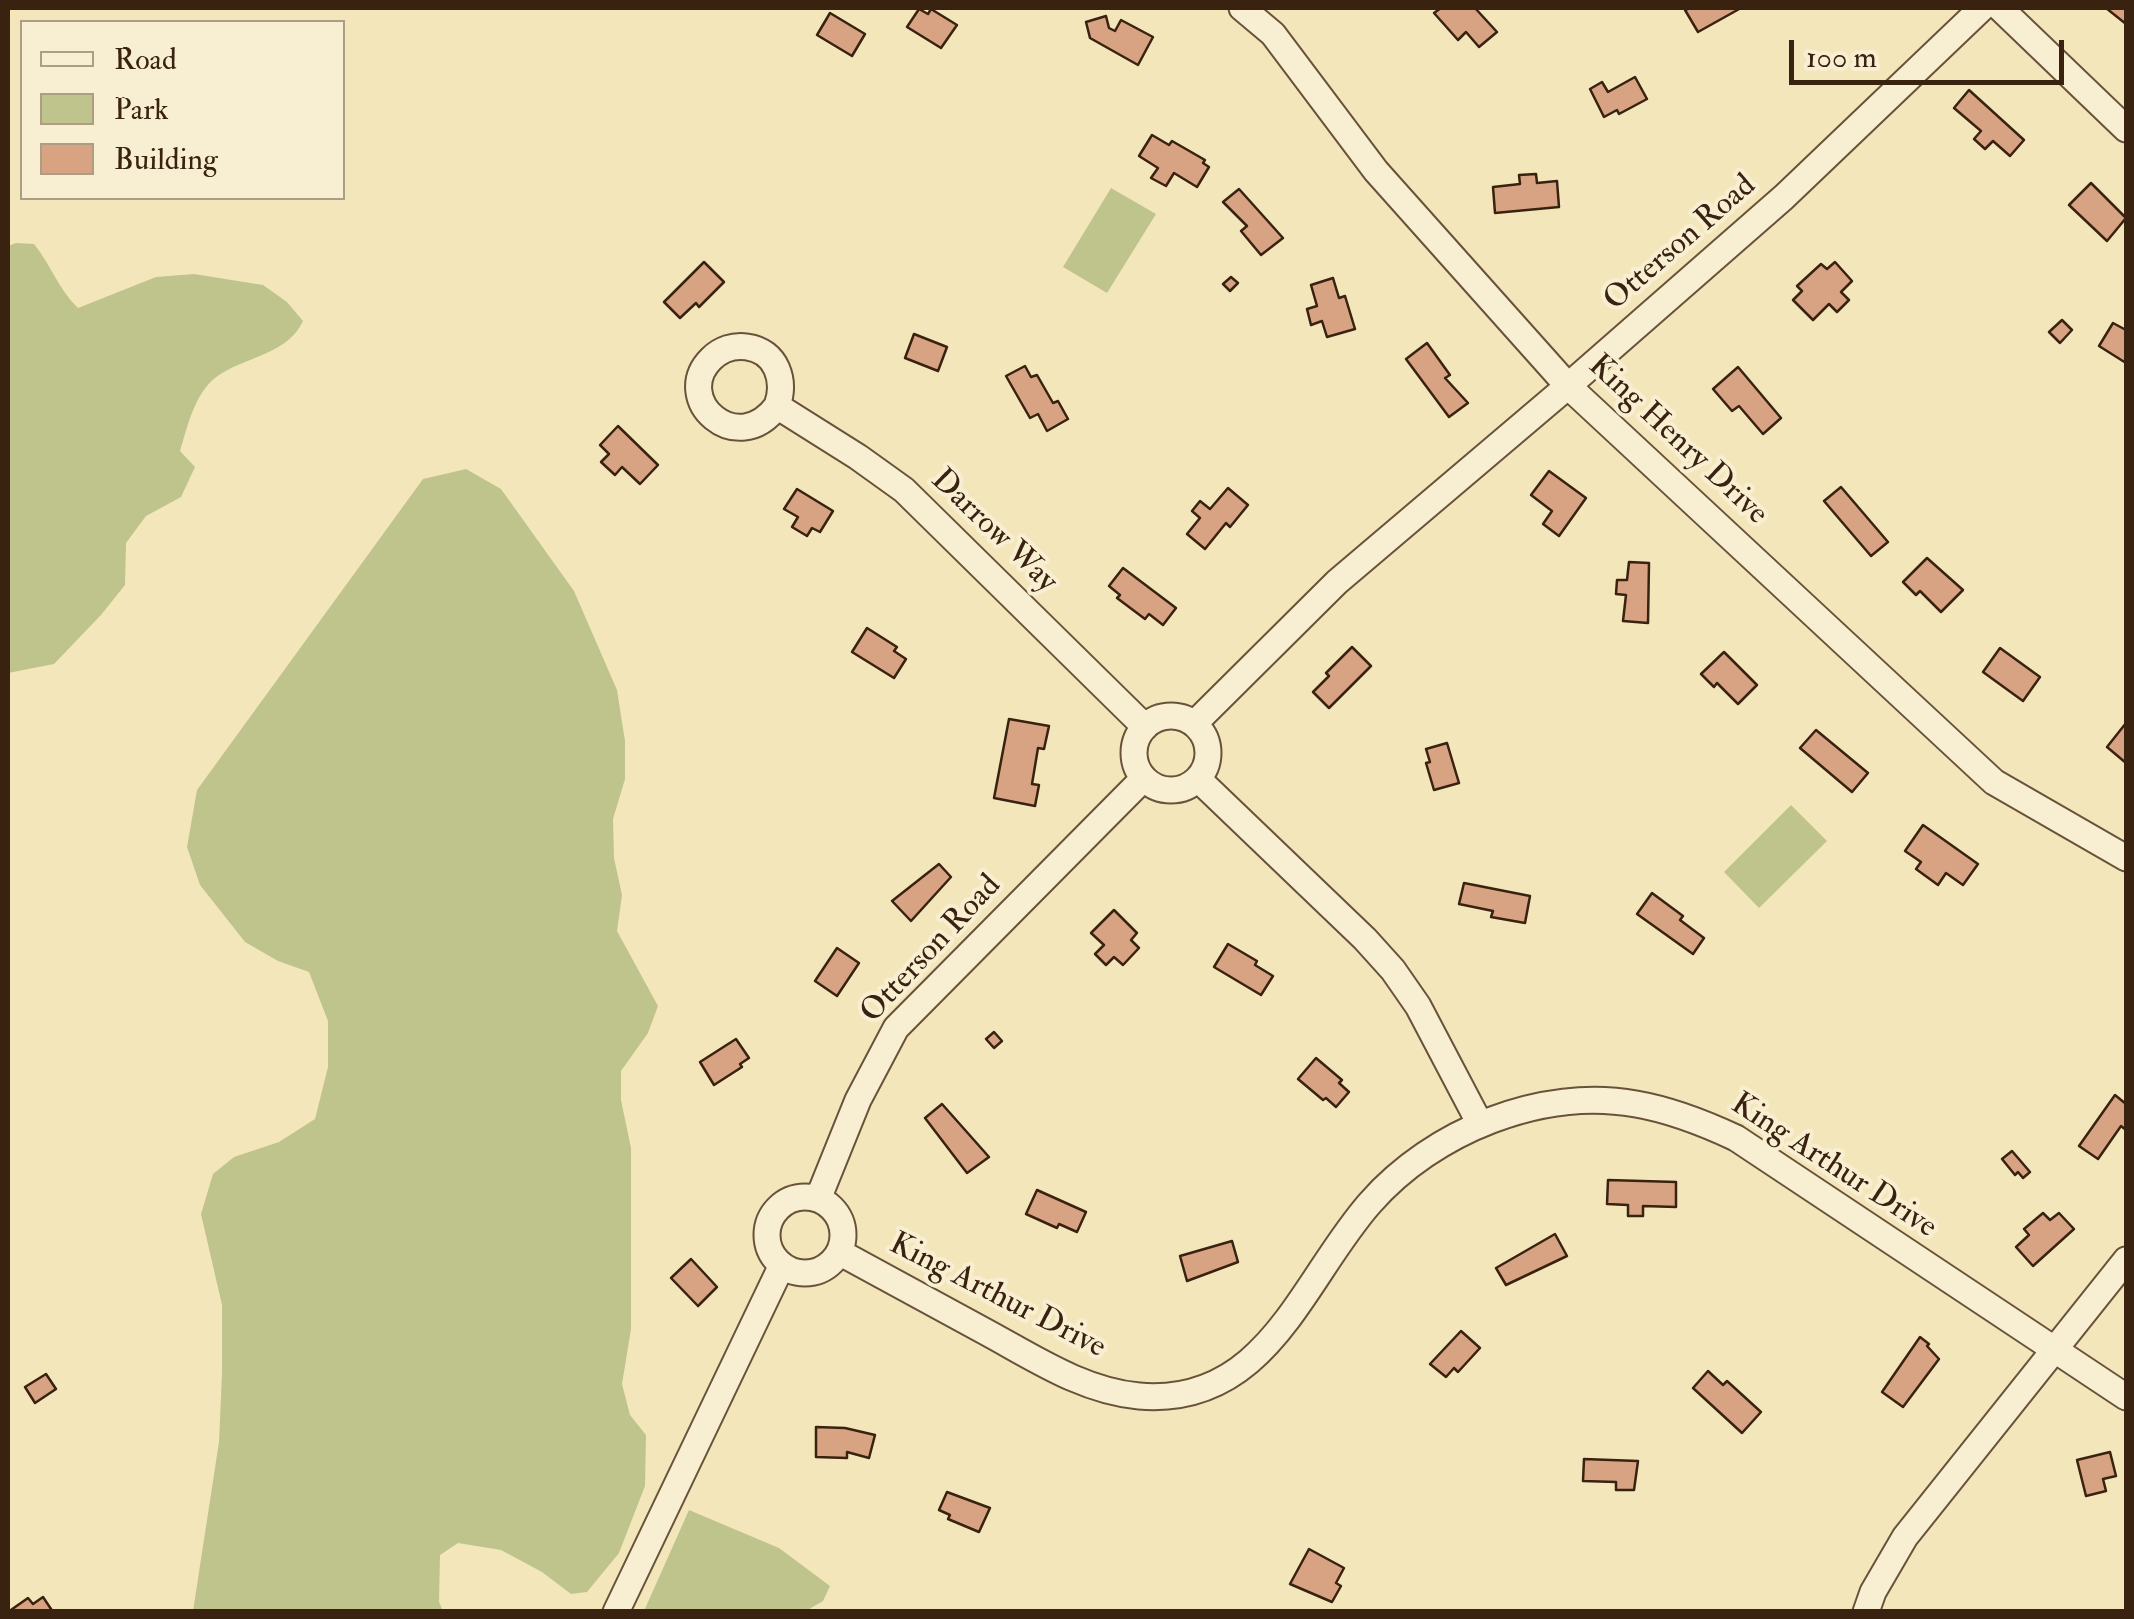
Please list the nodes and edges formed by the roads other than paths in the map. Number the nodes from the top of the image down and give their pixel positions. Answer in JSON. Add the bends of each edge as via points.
{"nodes":[{"id":1,"x":1242,"y":8,"type":"edge"},
{"id":2,"x":1982,"y":8,"type":"edge"},
{"id":3,"x":2000,"y":8,"type":"edge"},
{"id":4,"x":2126,"y":129,"type":"edge"},
{"id":5,"x":1568,"y":386,"type":"junction"},
{"id":6,"x":777,"y":406,"type":"dead end"},
{"id":7,"x":1194,"y":724,"type":"junction"},
{"id":8,"x":1145,"y":727,"type":"junction"},
{"id":9,"x":1144,"y":778,"type":"junction"},
{"id":10,"x":1198,"y":779,"type":"junction"},
{"id":11,"x":2126,"y":858,"type":"edge"},
{"id":12,"x":1480,"y":1124,"type":"junction"},
{"id":13,"x":818,"y":1199,"type":"junction"},
{"id":14,"x":839,"y":1252,"type":"junction"},
{"id":15,"x":2126,"y":1260,"type":"edge"},
{"id":16,"x":782,"y":1265,"type":"junction"},
{"id":17,"x":2057,"y":1350,"type":"junction"},
{"id":18,"x":2126,"y":1396,"type":"edge"},
{"id":19,"x":616,"y":1612,"type":"edge"},
{"id":20,"x":1866,"y":1612,"type":"edge"}],
"edges":[{"from":1,"to":5,"type":"street","name":"King Henry Drive","via":[[1273,34],[1376,170]]},
{"from":2,"to":5,"type":"street","name":"Otterson Road","via":[[1784,197]]},
{"from":3,"to":4,"type":"street"},
{"from":5,"to":7,"type":"street","name":"Otterson Road","via":[[1361,560]]},
{"from":5,"to":11,"type":"street","name":"King Henry Drive","via":[[1994,782]]},
{"from":6,"to":8,"type":"street","name":"Darrow Way","via":[[904,490]]},
{"from":7,"to":8,"type":"street","via":[[1169,716]]},
{"from":7,"to":10,"type":"street","via":[[1209,755]]},
{"from":8,"to":9,"type":"street","via":[[1134,752]]},
{"from":9,"to":10,"type":"street","via":[[1170,790]]},
{"from":9,"to":13,"type":"street","name":"Otterson Road","via":[[896,1028]]},
{"from":10,"to":12,"type":"street","via":[[1393,970]]},
{"from":12,"to":14,"type":"street","name":"King Arthur Drive","via":[[1382,1190],[1264,1350],[1246,1366],[1192,1390],[1141,1396],[1080,1380]]},
{"from":12,"to":17,"type":"street","name":"King Arthur Drive","via":[[1570,1100],[1635,1103],[1698,1120],[1774,1161]]},
{"from":13,"to":14,"type":"street","via":[[841,1221]]},
{"from":13,"to":16,"type":"street","via":[[794,1198],[769,1222],[769,1246]]},
{"from":14,"to":16,"type":"street","via":[[814,1272]]},
{"from":15,"to":17,"type":"street"},
{"from":16,"to":19,"type":"street"},
{"from":17,"to":18,"type":"street","name":"King Arthur Drive"},
{"from":17,"to":20,"type":"street","via":[[1906,1537]]}]}
